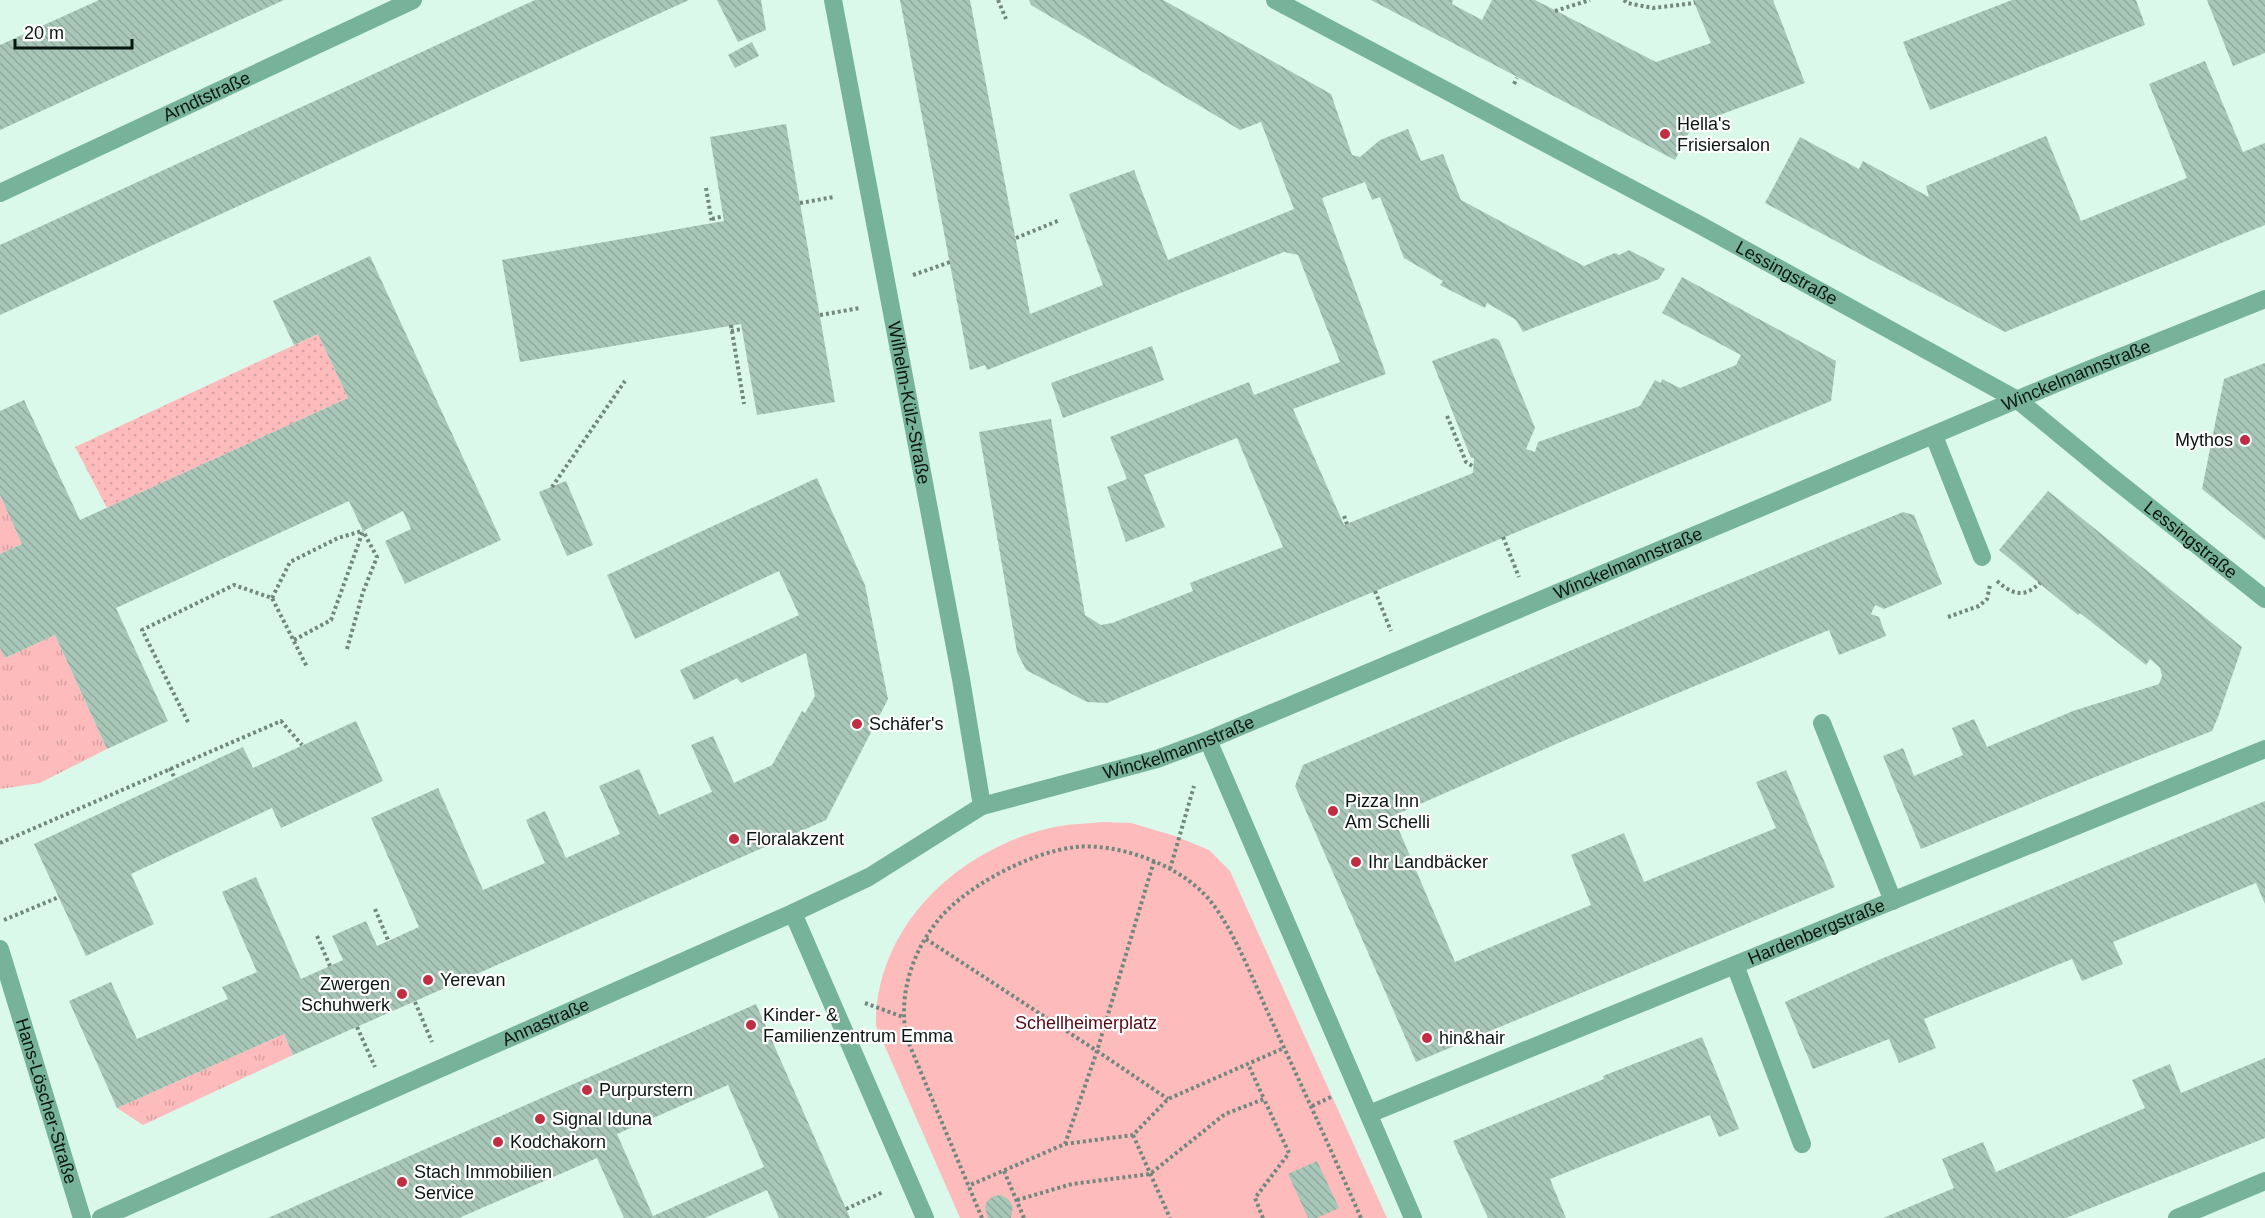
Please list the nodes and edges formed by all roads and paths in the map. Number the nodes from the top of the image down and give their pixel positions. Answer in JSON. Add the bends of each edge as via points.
{"nodes":[{"id":1,"x":412,"y":0,"type":"edge"},
{"id":2,"x":833,"y":0,"type":"edge"},
{"id":3,"x":998,"y":0,"type":"edge"},
{"id":4,"x":1275,"y":0,"type":"edge"},
{"id":5,"x":1590,"y":0,"type":"edge"},
{"id":6,"x":1624,"y":0,"type":"edge"},
{"id":7,"x":1695,"y":3,"type":"dead end"},
{"id":8,"x":1555,"y":11,"type":"dead end"},
{"id":9,"x":1006,"y":19,"type":"dead end"},
{"id":10,"x":1517,"y":78,"type":"dead end"},
{"id":11,"x":1514,"y":84,"type":"dead end"},
{"id":12,"x":706,"y":188,"type":"dead end"},
{"id":13,"x":0,"y":193,"type":"edge"},
{"id":14,"x":834,"y":197,"type":"dead end"},
{"id":15,"x":800,"y":203,"type":"dead end"},
{"id":16,"x":724,"y":216,"type":"dead end"},
{"id":17,"x":1060,"y":220,"type":"dead end"},
{"id":18,"x":1016,"y":238,"type":"dead end"},
{"id":19,"x":950,"y":262,"type":"dead end"},
{"id":20,"x":887,"y":285,"type":"junction"},
{"id":21,"x":2265,"y":299,"type":"edge"},
{"id":22,"x":830,"y":313,"type":"dead end"},
{"id":23,"x":820,"y":315,"type":"dead end"},
{"id":24,"x":730,"y":325,"type":"dead end"},
{"id":25,"x":742,"y":329,"type":"dead end"},
{"id":26,"x":731,"y":331,"type":"junction"},
{"id":27,"x":625,"y":381,"type":"dead end"},
{"id":28,"x":2019,"y":400,"type":"junction"},
{"id":29,"x":744,"y":404,"type":"dead end"},
{"id":30,"x":1446,"y":416,"type":"dead end"},
{"id":31,"x":1934,"y":436,"type":"junction"},
{"id":32,"x":1474,"y":467,"type":"dead end"},
{"id":33,"x":552,"y":487,"type":"dead end"},
{"id":34,"x":1344,"y":516,"type":"dead end"},
{"id":35,"x":1347,"y":524,"type":"dead end"},
{"id":36,"x":363,"y":531,"type":"junction"},
{"id":37,"x":1503,"y":537,"type":"dead end"},
{"id":38,"x":1986,"y":564,"type":"junction"},
{"id":39,"x":2040,"y":584,"type":"dead end"},
{"id":40,"x":1375,"y":591,"type":"dead end"},
{"id":41,"x":272,"y":598,"type":"junction"},
{"id":42,"x":2265,"y":599,"type":"edge"},
{"id":43,"x":1532,"y":605,"type":"junction"},
{"id":44,"x":1947,"y":617,"type":"dead end"},
{"id":45,"x":294,"y":640,"type":"junction"},
{"id":46,"x":347,"y":649,"type":"dead end"},
{"id":47,"x":1402,"y":659,"type":"junction"},
{"id":48,"x":307,"y":668,"type":"dead end"},
{"id":49,"x":188,"y":722,"type":"dead end"},
{"id":50,"x":1822,"y":723,"type":"dead end"},
{"id":51,"x":1208,"y":740,"type":"junction"},
{"id":52,"x":303,"y":745,"type":"dead end"},
{"id":53,"x":2265,"y":749,"type":"edge"},
{"id":54,"x":170,"y":768,"type":"junction"},
{"id":55,"x":175,"y":779,"type":"dead end"},
{"id":56,"x":982,"y":806,"type":"junction"},
{"id":57,"x":0,"y":843,"type":"edge"},
{"id":58,"x":1154,"y":861,"type":"junction"},
{"id":59,"x":1170,"y":869,"type":"junction"},
{"id":60,"x":59,"y":897,"type":"dead end"},
{"id":61,"x":1893,"y":901,"type":"junction"},
{"id":62,"x":375,"y":909,"type":"dead end"},
{"id":63,"x":793,"y":913,"type":"junction"},
{"id":64,"x":0,"y":921,"type":"edge"},
{"id":65,"x":317,"y":936,"type":"dead end"},
{"id":66,"x":926,"y":939,"type":"junction"},
{"id":67,"x":388,"y":940,"type":"dead end"},
{"id":68,"x":0,"y":949,"type":"edge"},
{"id":69,"x":1735,"y":965,"type":"junction"},
{"id":70,"x":330,"y":966,"type":"dead end"},
{"id":71,"x":415,"y":1002,"type":"dead end"},
{"id":72,"x":357,"y":1027,"type":"dead end"},
{"id":73,"x":1284,"y":1048,"type":"junction"},
{"id":74,"x":1096,"y":1051,"type":"junction"},
{"id":75,"x":1248,"y":1064,"type":"junction"},
{"id":76,"x":443,"y":1067,"type":"junction"},
{"id":77,"x":386,"y":1092,"type":"junction"},
{"id":78,"x":1168,"y":1099,"type":"junction"},
{"id":79,"x":1264,"y":1099,"type":"junction"},
{"id":80,"x":1369,"y":1114,"type":"junction"},
{"id":81,"x":1133,"y":1135,"type":"junction"},
{"id":82,"x":1065,"y":1144,"type":"junction"},
{"id":83,"x":1802,"y":1144,"type":"dead end"},
{"id":84,"x":1004,"y":1171,"type":"junction"},
{"id":85,"x":1150,"y":1174,"type":"junction"},
{"id":86,"x":909,"y":1181,"type":"junction"},
{"id":87,"x":2265,"y":1181,"type":"edge"},
{"id":88,"x":968,"y":1185,"type":"junction"},
{"id":89,"x":1017,"y":1200,"type":"junction"},
{"id":90,"x":846,"y":1209,"type":"dead end"},
{"id":91,"x":82,"y":1218,"type":"edge"},
{"id":92,"x":101,"y":1218,"type":"edge"},
{"id":93,"x":925,"y":1218,"type":"edge"},
{"id":94,"x":982,"y":1218,"type":"edge"},
{"id":95,"x":1024,"y":1218,"type":"edge"},
{"id":96,"x":1170,"y":1218,"type":"edge"},
{"id":97,"x":1263,"y":1218,"type":"edge"},
{"id":98,"x":1361,"y":1218,"type":"edge"},
{"id":99,"x":1413,"y":1218,"type":"edge"},
{"id":100,"x":2177,"y":1218,"type":"edge"}],
"edges":[{"from":1,"to":13,"type":"street","name":"Arndtstraße"},
{"from":2,"to":20,"type":"street","name":"Wilhelm-Külz-Straße"},
{"from":3,"to":9,"type":"path"},
{"from":4,"to":28,"type":"street","name":"Lessingstraße","via":[[1698,224]]},
{"from":5,"to":8,"type":"path"},
{"from":6,"to":7,"type":"path","via":[[1653,8]]},
{"from":10,"to":11,"type":"path"},
{"from":12,"to":16,"type":"path","via":[[712,221]]},
{"from":14,"to":15,"type":"path"},
{"from":17,"to":18,"type":"path"},
{"from":19,"to":20,"type":"path"},
{"from":20,"to":56,"type":"street","name":"Wilhelm-Külz-Straße"},
{"from":21,"to":28,"type":"street","name":"Winckelmannstraße"},
{"from":22,"to":23,"type":"path"},
{"from":24,"to":26,"type":"path"},
{"from":25,"to":26,"type":"path"},
{"from":26,"to":29,"type":"path"},
{"from":27,"to":33,"type":"path"},
{"from":28,"to":31,"type":"street","name":"Winckelmannstraße"},
{"from":28,"to":42,"type":"street","name":"Lessingstraße"},
{"from":30,"to":32,"type":"path","via":[[1466,462]]},
{"from":31,"to":38,"type":"street"},
{"from":31,"to":43,"type":"street","name":"Winckelmannstraße"},
{"from":34,"to":35,"type":"path"},
{"from":36,"to":41,"type":"path","via":[[338,538],[290,562]]},
{"from":36,"to":45,"type":"path","via":[[331,620]]},
{"from":36,"to":46,"type":"path","via":[[377,557]]},
{"from":37,"to":43,"type":"path"},
{"from":38,"to":39,"type":"path","via":[[1997,582],[2017,594]]},
{"from":38,"to":44,"type":"path","via":[[1988,599]]},
{"from":40,"to":47,"type":"path"},
{"from":41,"to":45,"type":"path"},
{"from":41,"to":49,"type":"path","via":[[234,585],[142,630]]},
{"from":43,"to":47,"type":"street","name":"Winckelmannstraße"},
{"from":45,"to":48,"type":"path"},
{"from":47,"to":51,"type":"street","name":"Winckelmannstraße"},
{"from":50,"to":61,"type":"street"},
{"from":51,"to":56,"type":"street","name":"Winckelmannstraße","via":[[1157,759]]},
{"from":51,"to":59,"type":"path"},
{"from":51,"to":80,"type":"street"},
{"from":52,"to":54,"type":"path","via":[[281,721]]},
{"from":53,"to":61,"type":"street","name":"Hardenbergstraße"},
{"from":54,"to":55,"type":"path"},
{"from":54,"to":57,"type":"path"},
{"from":56,"to":63,"type":"street","name":"Annastraße","via":[[869,877]]},
{"from":58,"to":59,"type":"path"},
{"from":58,"to":66,"type":"path","via":[[1113,850],[1077,847],[1025,862],[965,896],[935,923]]},
{"from":58,"to":74,"type":"path"},
{"from":59,"to":73,"type":"path","via":[[1190,881],[1214,904]]},
{"from":60,"to":64,"type":"path"},
{"from":61,"to":69,"type":"street","name":"Hardenbergstraße"},
{"from":62,"to":67,"type":"path"},
{"from":63,"to":76,"type":"street","name":"Annastraße"},
{"from":63,"to":86,"type":"street"},
{"from":65,"to":70,"type":"path"},
{"from":66,"to":74,"type":"path"},
{"from":66,"to":88,"type":"path","via":[[910,971],[903,1024]]},
{"from":68,"to":91,"type":"street","name":"Hans-Löscher-Straße"},
{"from":69,"to":80,"type":"street","name":"Hardenbergstraße"},
{"from":69,"to":83,"type":"street"},
{"from":71,"to":76,"type":"path"},
{"from":72,"to":77,"type":"path"},
{"from":73,"to":75,"type":"path"},
{"from":73,"to":98,"type":"path"},
{"from":74,"to":78,"type":"path"},
{"from":74,"to":82,"type":"path"},
{"from":75,"to":78,"type":"path"},
{"from":75,"to":79,"type":"path"},
{"from":76,"to":77,"type":"street","name":"Annastraße"},
{"from":77,"to":92,"type":"street","name":"Annastraße"},
{"from":78,"to":81,"type":"path"},
{"from":79,"to":85,"type":"path","via":[[1225,1114]]},
{"from":79,"to":97,"type":"path","via":[[1289,1153],[1255,1198]]},
{"from":80,"to":99,"type":"street"},
{"from":81,"to":82,"type":"path"},
{"from":81,"to":85,"type":"path"},
{"from":82,"to":84,"type":"path"},
{"from":84,"to":88,"type":"path"},
{"from":84,"to":89,"type":"path"},
{"from":85,"to":89,"type":"path","via":[[1072,1184]]},
{"from":85,"to":96,"type":"path"},
{"from":86,"to":90,"type":"path"},
{"from":86,"to":93,"type":"street"},
{"from":87,"to":100,"type":"street"},
{"from":88,"to":94,"type":"path"},
{"from":89,"to":95,"type":"path"}]}
